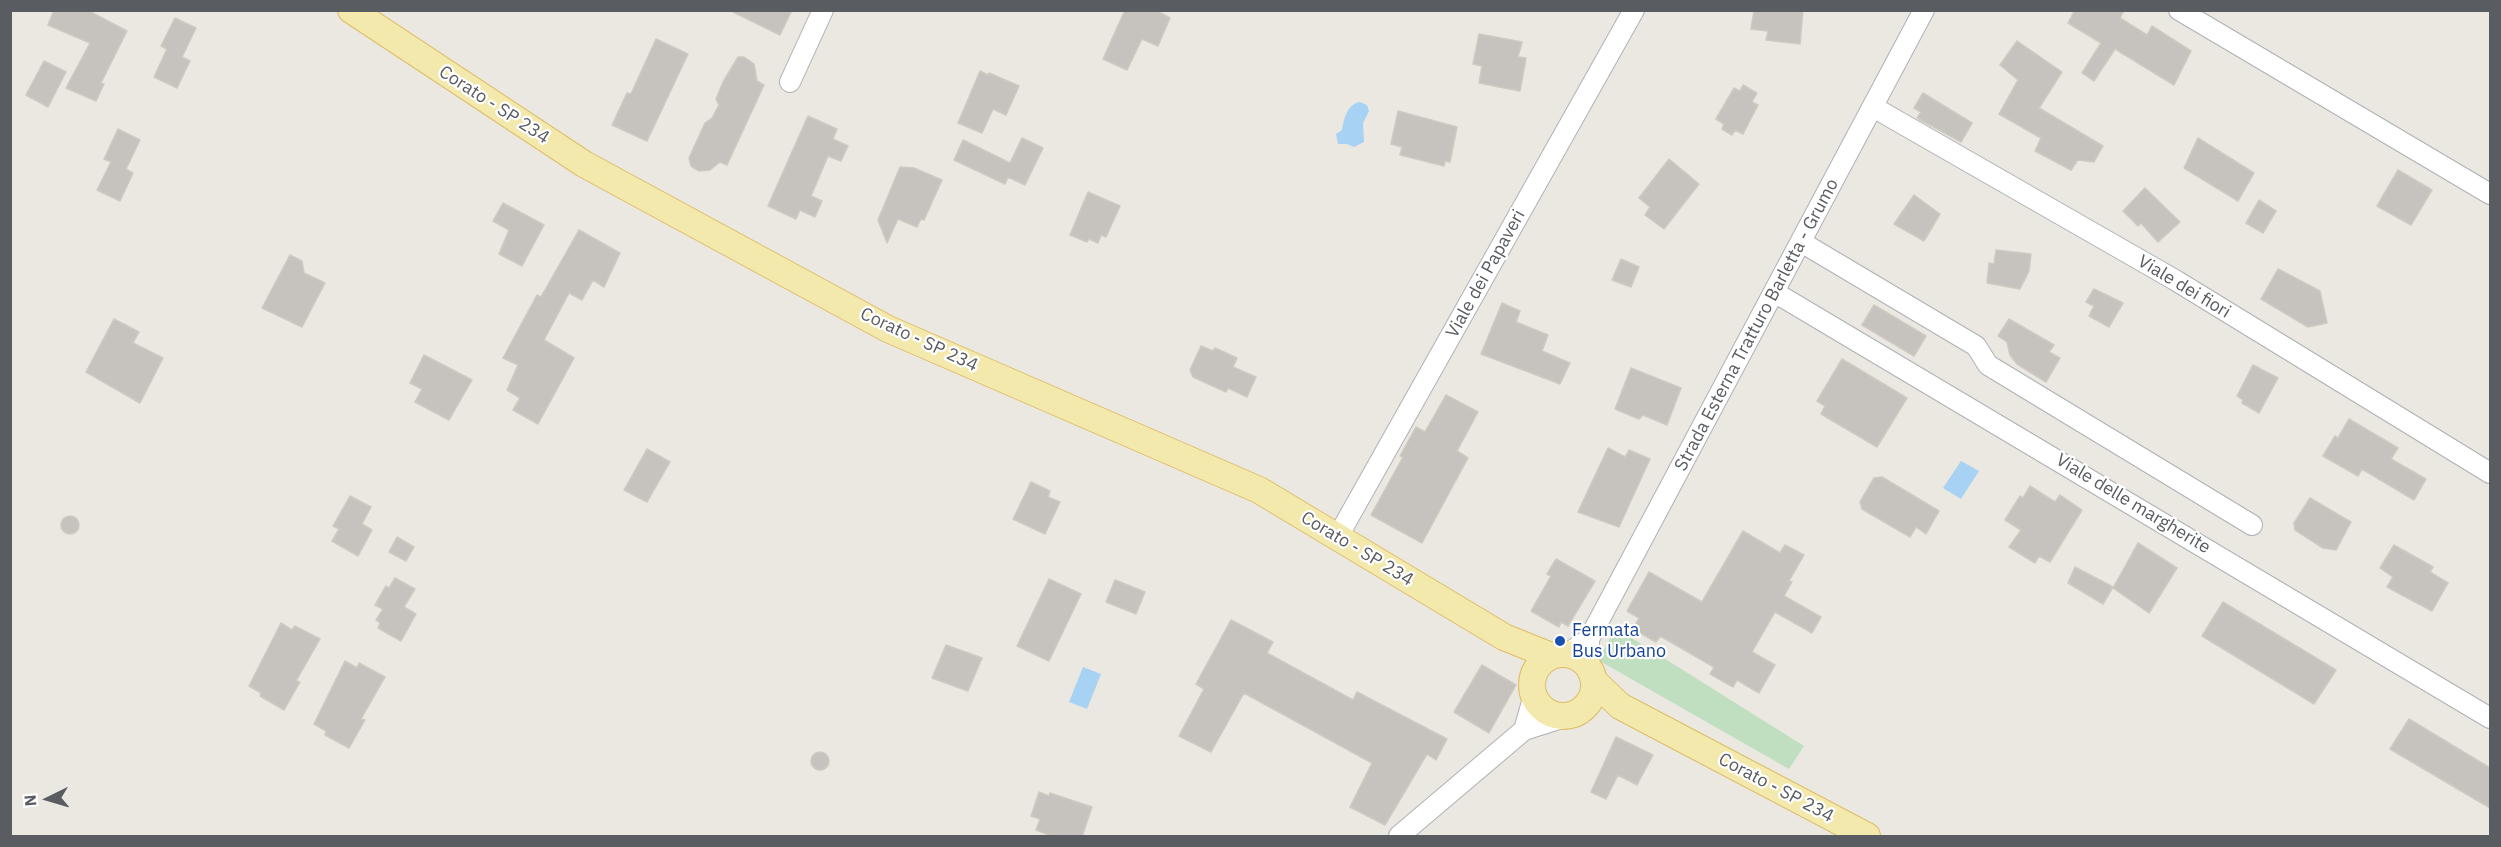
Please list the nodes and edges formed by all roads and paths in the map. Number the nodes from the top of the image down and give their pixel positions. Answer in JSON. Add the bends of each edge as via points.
{"nodes":[{"id":1,"x":351,"y":10,"type":"edge"},
{"id":2,"x":823,"y":10,"type":"edge"},
{"id":3,"x":1634,"y":10,"type":"edge"},
{"id":4,"x":1924,"y":10,"type":"edge"},
{"id":5,"x":2179,"y":10,"type":"edge"},
{"id":6,"x":790,"y":82,"type":"dead end"},
{"id":7,"x":1873,"y":107,"type":"junction"},
{"id":8,"x":2490,"y":194,"type":"edge"},
{"id":9,"x":1801,"y":242,"type":"junction"},
{"id":10,"x":1774,"y":292,"type":"junction"},
{"id":11,"x":2490,"y":473,"type":"edge"},
{"id":12,"x":2252,"y":525,"type":"dead end"},
{"id":13,"x":1337,"y":538,"type":"junction"},
{"id":14,"x":1504,"y":637,"type":"junction"},
{"id":15,"x":1589,"y":639,"type":"junction"},
{"id":16,"x":1559,"y":655,"type":"junction"},
{"id":17,"x":1592,"y":674,"type":"junction"},
{"id":18,"x":1533,"y":688,"type":"junction"},
{"id":19,"x":1620,"y":706,"type":"junction"},
{"id":20,"x":1574,"y":713,"type":"junction"},
{"id":21,"x":2490,"y":718,"type":"edge"},
{"id":22,"x":1524,"y":730,"type":"junction"},
{"id":23,"x":1400,"y":837,"type":"edge"},
{"id":24,"x":1867,"y":837,"type":"edge"}],
"edges":[{"from":1,"to":13,"type":"main road","name":"Corato - SP 234","via":[[584,164],[888,329],[1259,490]]},
{"from":2,"to":6,"type":"street"},
{"from":3,"to":13,"type":"street","name":"Viale dei Papaveri"},
{"from":4,"to":7,"type":"street","name":"Strada Esterna Tratturo Barletta - Grumo"},
{"from":5,"to":8,"type":"street"},
{"from":7,"to":9,"type":"street","name":"Strada Esterna Tratturo Barletta - Grumo"},
{"from":7,"to":11,"type":"street","name":"Viale dei fiori","via":[[2175,280]]},
{"from":9,"to":10,"type":"street","name":"Strada Esterna Tratturo Barletta - Grumo"},
{"from":9,"to":12,"type":"street","via":[[1976,346],[1988,365]]},
{"from":10,"to":15,"type":"street","name":"Strada Esterna Tratturo Barletta - Grumo"},
{"from":10,"to":21,"type":"street","name":"Viale delle margherite"},
{"from":13,"to":14,"type":"main road","name":"Corato - SP 234"},
{"from":14,"to":16,"type":"main road","name":"Corato - SP 234"},
{"from":14,"to":18,"type":"main road","name":"Corato - SP 234"},
{"from":15,"to":16,"type":"street","name":"Strada Esterna Tratturo Barletta - Grumo"},
{"from":15,"to":17,"type":"street","name":"Strada Esterna Tratturo Barletta - Grumo"},
{"from":16,"to":17,"type":"main road","name":"Corato - SP 234","via":[[1583,660]]},
{"from":16,"to":18,"type":"main road","via":[[1539,666]]},
{"from":17,"to":19,"type":"main road","name":"Corato - SP 234"},
{"from":17,"to":20,"type":"main road","via":[[1590,702]]},
{"from":18,"to":20,"type":"main road","name":"Corato - SP 234","via":[[1546,711]]},
{"from":18,"to":22,"type":"street"},
{"from":19,"to":20,"type":"main road"},
{"from":19,"to":24,"type":"main road","name":"Corato - SP 234"},
{"from":20,"to":22,"type":"street"},
{"from":22,"to":23,"type":"street"}]}
